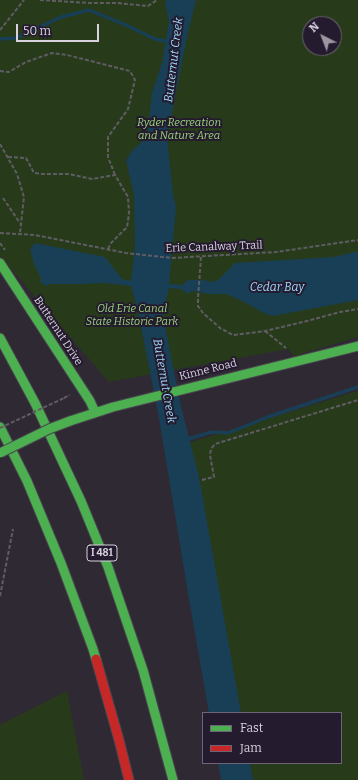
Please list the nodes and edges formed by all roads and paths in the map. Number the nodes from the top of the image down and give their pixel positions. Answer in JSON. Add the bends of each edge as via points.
{"nodes":[{"id":1,"x":24,"y":0,"type":"edge"},
{"id":2,"x":40,"y":0,"type":"edge"},
{"id":3,"x":157,"y":0,"type":"edge"},
{"id":4,"x":0,"y":30,"type":"edge"},
{"id":5,"x":0,"y":71,"type":"edge"},
{"id":6,"x":0,"y":144,"type":"edge"},
{"id":7,"x":8,"y":157,"type":"junction"},
{"id":8,"x":115,"y":175,"type":"junction"},
{"id":9,"x":3,"y":198,"type":"dead end"},
{"id":10,"x":21,"y":224,"type":"junction"},
{"id":11,"x":0,"y":233,"type":"edge"},
{"id":12,"x":20,"y":233,"type":"junction"},
{"id":13,"x":358,"y":240,"type":"edge"},
{"id":14,"x":108,"y":249,"type":"junction"},
{"id":15,"x":201,"y":257,"type":"junction"},
{"id":16,"x":0,"y":263,"type":"edge"},
{"id":17,"x":358,"y":309,"type":"edge"},
{"id":18,"x":265,"y":331,"type":"junction"},
{"id":19,"x":0,"y":338,"type":"edge"},
{"id":20,"x":358,"y":346,"type":"edge"},
{"id":21,"x":296,"y":360,"type":"junction"},
{"id":22,"x":64,"y":398,"type":"dead end"},
{"id":23,"x":358,"y":400,"type":"edge"},
{"id":24,"x":95,"y":412,"type":"junction"},
{"id":25,"x":0,"y":428,"type":"edge"},
{"id":26,"x":0,"y":453,"type":"edge"},
{"id":27,"x":202,"y":480,"type":"dead end"},
{"id":28,"x":13,"y":529,"type":"dead end"},
{"id":29,"x":0,"y":596,"type":"edge"},
{"id":30,"x":129,"y":780,"type":"edge"},
{"id":31,"x":173,"y":780,"type":"edge"}],
"edges":[{"from":1,"to":4,"type":"path"},
{"from":2,"to":3,"type":"path","via":[[148,6]]},
{"from":5,"to":8,"type":"path","via":[[9,72],[26,62],[52,53],[130,71],[135,80],[128,109],[108,137],[108,157]]},
{"from":6,"to":7,"type":"path"},
{"from":7,"to":8,"type":"path","via":[[26,158],[34,173],[39,174],[68,174],[92,179]]},
{"from":7,"to":10,"type":"path","via":[[24,196]]},
{"from":8,"to":14,"type":"path","via":[[128,197],[129,214],[127,227]]},
{"from":9,"to":10,"type":"path"},
{"from":10,"to":12,"type":"path"},
{"from":11,"to":12,"type":"path","name":"Erie Canalway Trail"},
{"from":12,"to":14,"type":"path","name":"Erie Canalway Trail"},
{"from":13,"to":15,"type":"path","name":"Erie Canalway Trail","via":[[276,252]]},
{"from":14,"to":15,"type":"path","name":"Erie Canalway Trail","via":[[172,258]]},
{"from":15,"to":18,"type":"path","via":[[198,306],[203,314],[233,336]]},
{"from":16,"to":24,"type":"main road","name":"Butternut Drive"},
{"from":17,"to":18,"type":"path"},
{"from":18,"to":21,"type":"path","via":[[289,350]]},
{"from":19,"to":31,"type":"main road","number":"I 481","via":[[35,402],[81,501],[108,567],[143,670]]},
{"from":20,"to":21,"type":"main road","name":"Kinne Road"},
{"from":21,"to":24,"type":"main road","name":"Kinne Road"},
{"from":22,"to":25,"type":"path","bridge":true},
{"from":23,"to":27,"type":"path","via":[[215,444],[210,455],[214,477]]},
{"from":24,"to":26,"type":"main road","name":"Kinne Road","bridge":true,"via":[[49,429]]},
{"from":25,"to":30,"type":"main road","via":[[27,481],[62,563],[93,650]]},
{"from":28,"to":29,"type":"path"}]}
